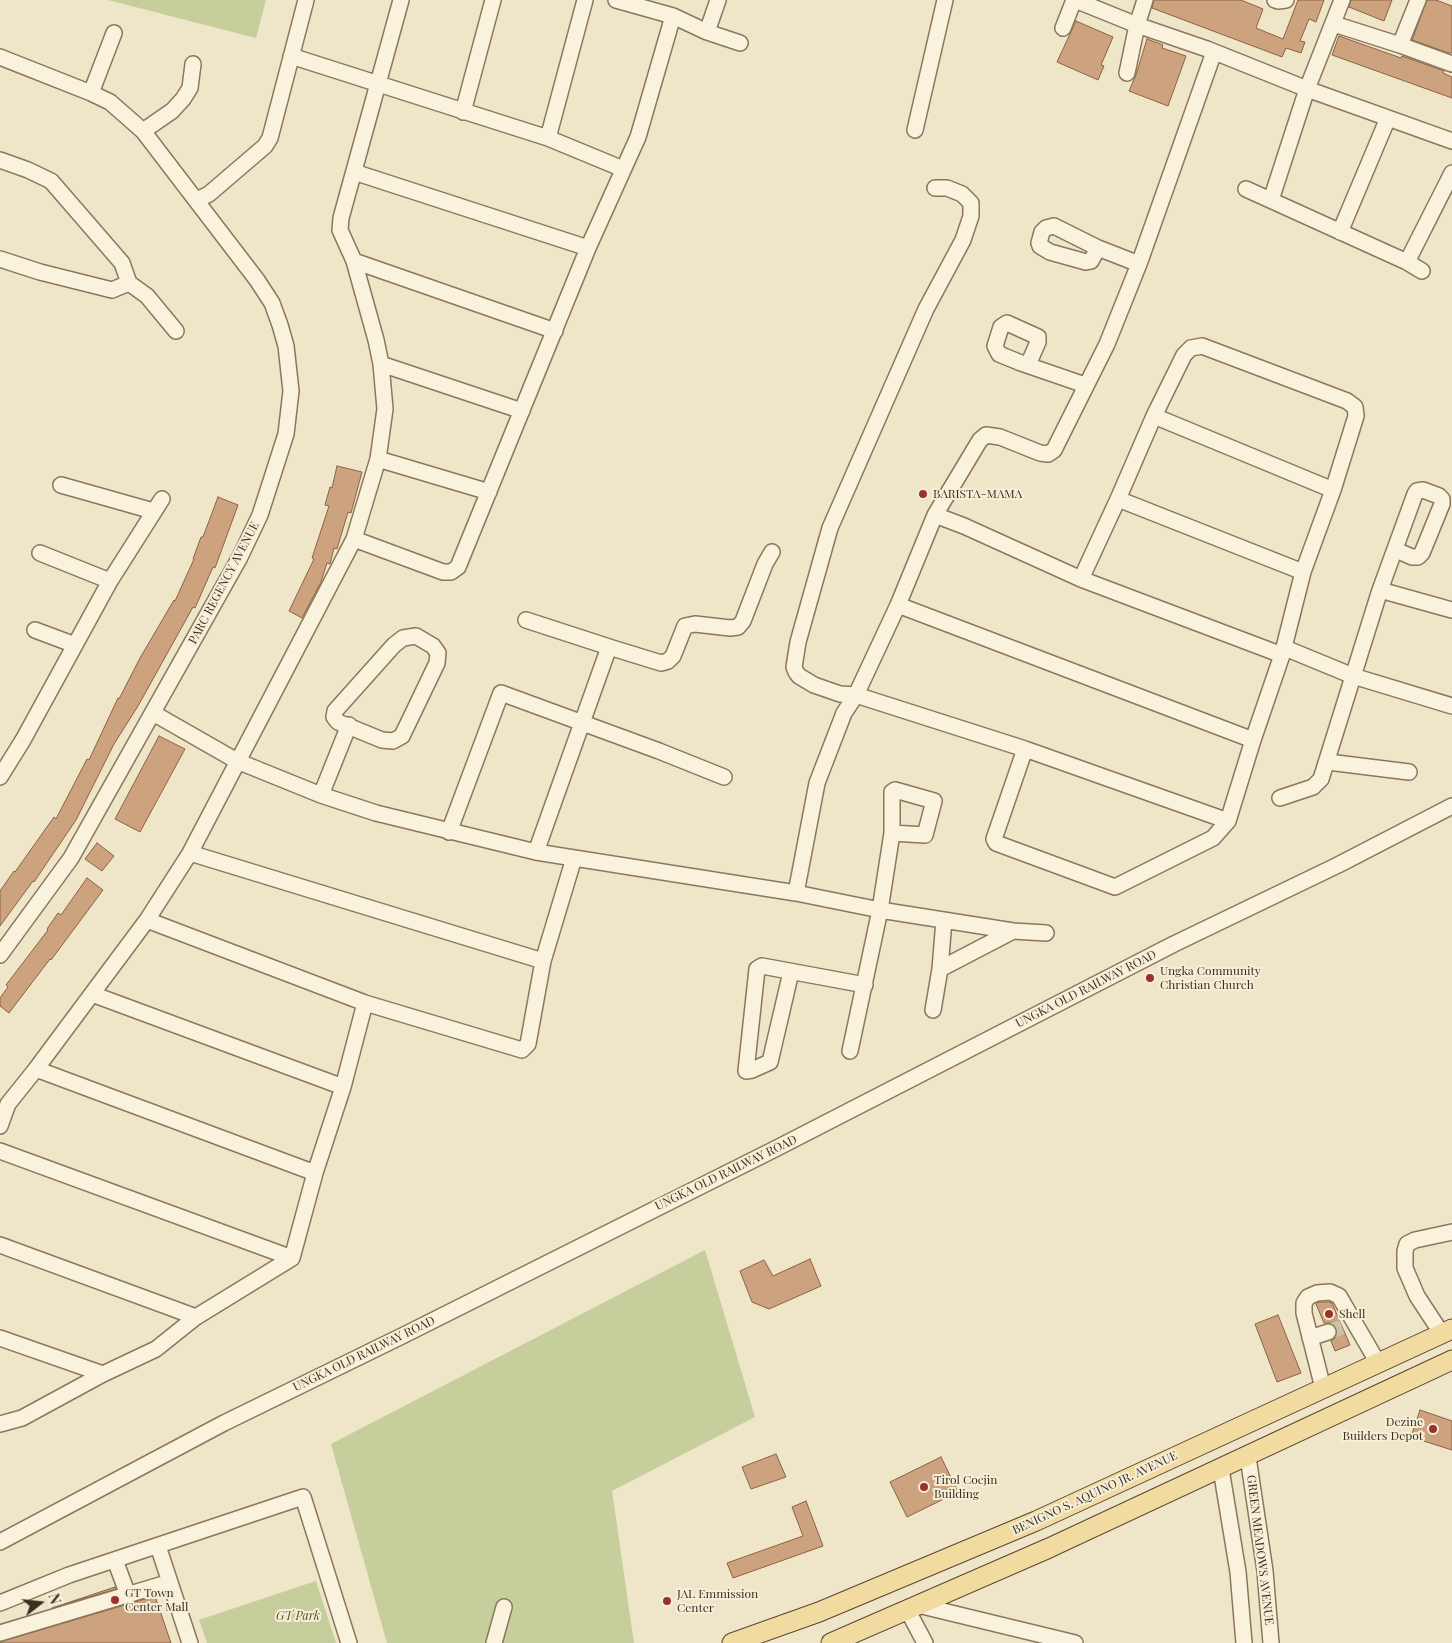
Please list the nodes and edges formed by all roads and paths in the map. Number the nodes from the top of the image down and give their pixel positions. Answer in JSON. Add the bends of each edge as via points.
{"nodes":[{"id":1,"x":306,"y":0,"type":"edge"},
{"id":2,"x":401,"y":0,"type":"edge"},
{"id":3,"x":493,"y":0,"type":"edge"},
{"id":4,"x":585,"y":0,"type":"edge"},
{"id":5,"x":616,"y":0,"type":"edge"},
{"id":6,"x":718,"y":0,"type":"edge"},
{"id":7,"x":945,"y":0,"type":"edge"},
{"id":8,"x":1074,"y":0,"type":"edge"},
{"id":9,"x":1146,"y":0,"type":"edge"},
{"id":10,"x":1275,"y":0,"type":"edge"},
{"id":11,"x":1286,"y":0,"type":"edge"},
{"id":12,"x":1342,"y":0,"type":"edge"},
{"id":13,"x":1418,"y":0,"type":"edge"},
{"id":14,"x":673,"y":16,"type":"junction"},
{"id":15,"x":1334,"y":24,"type":"junction"},
{"id":16,"x":1137,"y":25,"type":"junction"},
{"id":17,"x":1063,"y":28,"type":"dead end"},
{"id":18,"x":707,"y":32,"type":"junction"},
{"id":19,"x":114,"y":33,"type":"dead end"},
{"id":20,"x":740,"y":43,"type":"dead end"},
{"id":21,"x":1400,"y":45,"type":"junction"},
{"id":22,"x":1214,"y":52,"type":"junction"},
{"id":23,"x":291,"y":56,"type":"junction"},
{"id":24,"x":0,"y":57,"type":"edge"},
{"id":25,"x":193,"y":64,"type":"dead end"},
{"id":26,"x":1452,"y":64,"type":"edge"},
{"id":27,"x":1128,"y":73,"type":"dead end"},
{"id":28,"x":378,"y":85,"type":"junction"},
{"id":29,"x":1307,"y":88,"type":"junction"},
{"id":30,"x":91,"y":93,"type":"junction"},
{"id":31,"x":462,"y":112,"type":"junction"},
{"id":32,"x":1388,"y":118,"type":"junction"},
{"id":33,"x":915,"y":130,"type":"dead end"},
{"id":34,"x":143,"y":131,"type":"junction"},
{"id":35,"x":548,"y":138,"type":"junction"},
{"id":36,"x":1452,"y":141,"type":"edge"},
{"id":37,"x":0,"y":160,"type":"edge"},
{"id":38,"x":623,"y":169,"type":"junction"},
{"id":39,"x":354,"y":172,"type":"junction"},
{"id":40,"x":1452,"y":173,"type":"edge"},
{"id":41,"x":935,"y":188,"type":"dead end"},
{"id":42,"x":1246,"y":190,"type":"dead end"},
{"id":43,"x":197,"y":200,"type":"junction"},
{"id":44,"x":1270,"y":200,"type":"junction"},
{"id":45,"x":1340,"y":232,"type":"junction"},
{"id":46,"x":588,"y":248,"type":"junction"},
{"id":47,"x":1098,"y":248,"type":"dead end"},
{"id":48,"x":0,"y":259,"type":"edge"},
{"id":49,"x":354,"y":261,"type":"junction"},
{"id":50,"x":1407,"y":262,"type":"junction"},
{"id":51,"x":1139,"y":264,"type":"junction"},
{"id":52,"x":1422,"y":271,"type":"dead end"},
{"id":53,"x":129,"y":283,"type":"junction"},
{"id":54,"x":176,"y":331,"type":"dead end"},
{"id":55,"x":555,"y":331,"type":"junction"},
{"id":56,"x":381,"y":364,"type":"junction"},
{"id":57,"x":1028,"y":365,"type":"dead end"},
{"id":58,"x":1086,"y":385,"type":"junction"},
{"id":59,"x":522,"y":411,"type":"junction"},
{"id":60,"x":1154,"y":416,"type":"junction"},
{"id":61,"x":378,"y":458,"type":"junction"},
{"id":62,"x":61,"y":485,"type":"dead end"},
{"id":63,"x":1333,"y":490,"type":"junction"},
{"id":64,"x":489,"y":492,"type":"junction"},
{"id":65,"x":1118,"y":499,"type":"junction"},
{"id":66,"x":935,"y":515,"type":"junction"},
{"id":67,"x":354,"y":539,"type":"junction"},
{"id":68,"x":1396,"y":550,"type":"dead end"},
{"id":69,"x":772,"y":552,"type":"dead end"},
{"id":70,"x":40,"y":553,"type":"dead end"},
{"id":71,"x":1303,"y":572,"type":"junction"},
{"id":72,"x":1080,"y":580,"type":"junction"},
{"id":73,"x":110,"y":581,"type":"junction"},
{"id":74,"x":1380,"y":590,"type":"junction"},
{"id":75,"x":898,"y":605,"type":"junction"},
{"id":76,"x":1452,"y":610,"type":"edge"},
{"id":77,"x":526,"y":620,"type":"dead end"},
{"id":78,"x":35,"y":630,"type":"dead end"},
{"id":79,"x":75,"y":645,"type":"junction"},
{"id":80,"x":609,"y":647,"type":"junction"},
{"id":81,"x":1284,"y":652,"type":"junction"},
{"id":82,"x":1353,"y":676,"type":"junction"},
{"id":83,"x":856,"y":695,"type":"junction"},
{"id":84,"x":1452,"y":706,"type":"edge"},
{"id":85,"x":152,"y":713,"type":"junction"},
{"id":86,"x":581,"y":723,"type":"junction"},
{"id":87,"x":349,"y":725,"type":"junction"},
{"id":88,"x":1253,"y":740,"type":"junction"},
{"id":89,"x":1025,"y":749,"type":"junction"},
{"id":90,"x":237,"y":761,"type":"junction"},
{"id":91,"x":1328,"y":762,"type":"junction"},
{"id":92,"x":1409,"y":772,"type":"dead end"},
{"id":93,"x":0,"y":777,"type":"edge"},
{"id":94,"x":724,"y":777,"type":"dead end"},
{"id":95,"x":321,"y":794,"type":"junction"},
{"id":96,"x":1280,"y":798,"type":"dead end"},
{"id":97,"x":1452,"y":806,"type":"edge"},
{"id":98,"x":1228,"y":821,"type":"junction"},
{"id":99,"x":449,"y":832,"type":"junction"},
{"id":100,"x":892,"y":833,"type":"dead end"},
{"id":101,"x":190,"y":852,"type":"junction"},
{"id":102,"x":536,"y":852,"type":"junction"},
{"id":103,"x":574,"y":858,"type":"junction"},
{"id":104,"x":796,"y":893,"type":"junction"},
{"id":105,"x":880,"y":910,"type":"junction"},
{"id":106,"x":147,"y":920,"type":"junction"},
{"id":107,"x":944,"y":920,"type":"junction"},
{"id":108,"x":1013,"y":931,"type":"junction"},
{"id":109,"x":1046,"y":933,"type":"dead end"},
{"id":110,"x":2,"y":946,"type":"edge"},
{"id":111,"x":543,"y":961,"type":"junction"},
{"id":112,"x":940,"y":969,"type":"junction"},
{"id":113,"x":791,"y":972,"type":"junction"},
{"id":114,"x":865,"y":985,"type":"junction"},
{"id":115,"x":92,"y":994,"type":"junction"},
{"id":116,"x":365,"y":1003,"type":"junction"},
{"id":117,"x":933,"y":1010,"type":"dead end"},
{"id":118,"x":850,"y":1051,"type":"dead end"},
{"id":119,"x":36,"y":1069,"type":"junction"},
{"id":120,"x":343,"y":1087,"type":"junction"},
{"id":121,"x":0,"y":1126,"type":"edge"},
{"id":122,"x":0,"y":1151,"type":"edge"},
{"id":123,"x":315,"y":1173,"type":"junction"},
{"id":124,"x":1452,"y":1232,"type":"edge"},
{"id":125,"x":0,"y":1245,"type":"edge"},
{"id":126,"x":292,"y":1258,"type":"junction"},
{"id":127,"x":196,"y":1316,"type":"junction"},
{"id":128,"x":1447,"y":1331,"type":"edge"},
{"id":129,"x":1328,"y":1332,"type":"tunnel mouth"},
{"id":130,"x":0,"y":1338,"type":"edge"},
{"id":131,"x":1310,"y":1338,"type":"junction"},
{"id":132,"x":1452,"y":1360,"type":"edge"},
{"id":133,"x":1378,"y":1363,"type":"junction"},
{"id":134,"x":103,"y":1374,"type":"junction"},
{"id":135,"x":1324,"y":1388,"type":"junction"},
{"id":136,"x":0,"y":1424,"type":"edge"},
{"id":137,"x":1248,"y":1456,"type":"junction"},
{"id":138,"x":1221,"y":1469,"type":"junction"},
{"id":139,"x":1036,"y":1521,"type":"junction"},
{"id":140,"x":0,"y":1542,"type":"edge"},
{"id":141,"x":158,"y":1546,"type":"junction"},
{"id":142,"x":1049,"y":1548,"type":"junction"},
{"id":143,"x":116,"y":1560,"type":"junction"},
{"id":144,"x":170,"y":1582,"type":"junction"},
{"id":145,"x":128,"y":1595,"type":"junction"},
{"id":146,"x":0,"y":1603,"type":"edge"},
{"id":147,"x":504,"y":1607,"type":"dead end"},
{"id":148,"x":912,"y":1607,"type":"junction"},
{"id":149,"x":0,"y":1633,"type":"edge"},
{"id":150,"x":190,"y":1643,"type":"edge"},
{"id":151,"x":349,"y":1643,"type":"edge"},
{"id":152,"x":494,"y":1643,"type":"edge"},
{"id":153,"x":732,"y":1643,"type":"edge"},
{"id":154,"x":831,"y":1643,"type":"edge"},
{"id":155,"x":925,"y":1643,"type":"edge"},
{"id":156,"x":1075,"y":1643,"type":"edge"},
{"id":157,"x":1244,"y":1643,"type":"edge"},
{"id":158,"x":1270,"y":1643,"type":"edge"}],
"edges":[{"from":1,"to":23,"type":"street"},
{"from":2,"to":28,"type":"street"},
{"from":3,"to":31,"type":"street"},
{"from":4,"to":35,"type":"street"},
{"from":5,"to":14,"type":"street"},
{"from":6,"to":18,"type":"street"},
{"from":7,"to":33,"type":"street"},
{"from":8,"to":16,"type":"street"},
{"from":8,"to":17,"type":"street"},
{"from":9,"to":16,"type":"street"},
{"from":10,"to":11,"type":"street"},
{"from":12,"to":15,"type":"street"},
{"from":13,"to":21,"type":"street"},
{"from":14,"to":18,"type":"street"},
{"from":14,"to":38,"type":"street","via":[[638,137]]},
{"from":15,"to":21,"type":"street"},
{"from":15,"to":29,"type":"street"},
{"from":16,"to":22,"type":"street"},
{"from":16,"to":27,"type":"street"},
{"from":18,"to":20,"type":"street"},
{"from":19,"to":30,"type":"street"},
{"from":21,"to":26,"type":"street"},
{"from":22,"to":29,"type":"street"},
{"from":22,"to":51,"type":"street"},
{"from":23,"to":28,"type":"street"},
{"from":23,"to":43,"type":"street","via":[[270,138],[216,188]]},
{"from":24,"to":30,"type":"street","name":"PARC REGENCY AVENUE"},
{"from":25,"to":34,"type":"street","via":[[190,88],[182,99]]},
{"from":28,"to":31,"type":"street"},
{"from":28,"to":39,"type":"street"},
{"from":29,"to":32,"type":"street"},
{"from":29,"to":44,"type":"street"},
{"from":30,"to":34,"type":"street","name":"PARC REGENCY AVENUE","via":[[110,102]]},
{"from":31,"to":35,"type":"street"},
{"from":32,"to":36,"type":"street"},
{"from":32,"to":45,"type":"street"},
{"from":34,"to":43,"type":"street","name":"PARC REGENCY AVENUE"},
{"from":35,"to":38,"type":"street"},
{"from":37,"to":53,"type":"street","via":[[50,181],[122,262]]},
{"from":38,"to":46,"type":"street"},
{"from":39,"to":46,"type":"street"},
{"from":39,"to":49,"type":"street","via":[[340,230]]},
{"from":40,"to":50,"type":"street"},
{"from":41,"to":83,"type":"street","via":[[947,188],[962,194],[971,203],[971,216],[963,240],[926,310],[830,528],[795,659],[798,676],[840,694]]},
{"from":42,"to":44,"type":"street"},
{"from":43,"to":85,"type":"street","name":"PARC REGENCY AVENUE","via":[[272,303],[286,346],[290,409],[286,434],[260,515],[240,557]]},
{"from":44,"to":45,"type":"street"},
{"from":45,"to":50,"type":"street"},
{"from":46,"to":55,"type":"street"},
{"from":47,"to":51,"type":"street"},
{"from":48,"to":53,"type":"street","via":[[112,290]]},
{"from":49,"to":55,"type":"street"},
{"from":49,"to":56,"type":"street"},
{"from":50,"to":52,"type":"street"},
{"from":51,"to":58,"type":"street","via":[[1107,344]]},
{"from":53,"to":54,"type":"street","via":[[147,296]]},
{"from":55,"to":59,"type":"street"},
{"from":56,"to":59,"type":"street"},
{"from":56,"to":61,"type":"street","via":[[385,409]]},
{"from":57,"to":58,"type":"street"},
{"from":58,"to":66,"type":"street","via":[[1054,450],[1048,454],[1040,453],[1000,437],[986,435]]},
{"from":59,"to":64,"type":"street"},
{"from":60,"to":63,"type":"street"},
{"from":60,"to":63,"type":"street","via":[[1184,356],[1191,348],[1202,346],[1347,401],[1355,407],[1356,416]]},
{"from":60,"to":65,"type":"street"},
{"from":61,"to":64,"type":"street"},
{"from":61,"to":67,"type":"street"},
{"from":62,"to":73,"type":"street","via":[[158,505]]},
{"from":63,"to":71,"type":"street"},
{"from":64,"to":67,"type":"street","via":[[458,567],[451,572],[443,572]]},
{"from":65,"to":71,"type":"street"},
{"from":65,"to":72,"type":"street"},
{"from":66,"to":72,"type":"street"},
{"from":66,"to":75,"type":"street"},
{"from":67,"to":90,"type":"street"},
{"from":68,"to":74,"type":"street"},
{"from":69,"to":80,"type":"street","via":[[738,626],[685,626],[673,656],[661,663]]},
{"from":70,"to":73,"type":"street"},
{"from":71,"to":81,"type":"street"},
{"from":72,"to":81,"type":"street"},
{"from":73,"to":79,"type":"street"},
{"from":74,"to":76,"type":"street"},
{"from":74,"to":82,"type":"street"},
{"from":75,"to":83,"type":"street"},
{"from":75,"to":88,"type":"street"},
{"from":77,"to":80,"type":"street"},
{"from":78,"to":79,"type":"street"},
{"from":79,"to":93,"type":"street"},
{"from":80,"to":86,"type":"street"},
{"from":81,"to":82,"type":"street"},
{"from":81,"to":88,"type":"street"},
{"from":82,"to":84,"type":"street"},
{"from":82,"to":91,"type":"street"},
{"from":83,"to":89,"type":"street"},
{"from":83,"to":104,"type":"street","via":[[844,713],[818,783]]},
{"from":85,"to":90,"type":"street"},
{"from":85,"to":110,"type":"street","name":"PARC REGENCY AVENUE","via":[[71,858]]},
{"from":86,"to":94,"type":"street"},
{"from":86,"to":99,"type":"street","via":[[501,693]]},
{"from":86,"to":102,"type":"street"},
{"from":87,"to":87,"type":"street","via":[[382,740],[393,741],[402,736],[437,663],[438,653],[433,646],[416,636],[403,638],[394,645],[336,711],[334,717],[338,722]]},
{"from":87,"to":95,"type":"street"},
{"from":88,"to":98,"type":"street"},
{"from":89,"to":98,"type":"street"},
{"from":89,"to":98,"type":"street","via":[[994,839],[996,843],[1115,887],[1213,838]]},
{"from":90,"to":95,"type":"street"},
{"from":90,"to":101,"type":"street"},
{"from":91,"to":92,"type":"street"},
{"from":91,"to":96,"type":"street","via":[[1313,787]]},
{"from":95,"to":99,"type":"street","via":[[376,813]]},
{"from":97,"to":140,"type":"street","name":"UNGKA OLD RAILWAY ROAD","via":[[1338,866],[1156,953],[783,1145],[224,1422]]},
{"from":99,"to":102,"type":"street"},
{"from":100,"to":105,"type":"street"},
{"from":101,"to":106,"type":"street"},
{"from":101,"to":111,"type":"street"},
{"from":102,"to":103,"type":"street"},
{"from":103,"to":104,"type":"street"},
{"from":103,"to":111,"type":"street"},
{"from":104,"to":105,"type":"street"},
{"from":105,"to":107,"type":"street"},
{"from":105,"to":114,"type":"street"},
{"from":106,"to":115,"type":"street"},
{"from":106,"to":116,"type":"street"},
{"from":107,"to":108,"type":"street"},
{"from":107,"to":112,"type":"street"},
{"from":108,"to":109,"type":"street"},
{"from":108,"to":112,"type":"street"},
{"from":111,"to":116,"type":"street","via":[[528,1044],[522,1050]]},
{"from":112,"to":117,"type":"street"},
{"from":113,"to":113,"type":"street","via":[[762,966],[757,969],[746,1071],[770,1062]]},
{"from":113,"to":114,"type":"street"},
{"from":114,"to":118,"type":"street"},
{"from":115,"to":119,"type":"street"},
{"from":115,"to":120,"type":"street"},
{"from":116,"to":120,"type":"street"},
{"from":119,"to":121,"type":"street","via":[[8,1104]]},
{"from":119,"to":123,"type":"street"},
{"from":120,"to":123,"type":"street"},
{"from":122,"to":126,"type":"street"},
{"from":123,"to":126,"type":"street"},
{"from":124,"to":128,"type":"street","via":[[1415,1240],[1407,1244],[1405,1251],[1405,1268],[1414,1289]]},
{"from":125,"to":127,"type":"street"},
{"from":126,"to":127,"type":"street"},
{"from":127,"to":134,"type":"street","via":[[156,1349]]},
{"from":128,"to":133,"type":"main road","name":"BENIGNO S. AQUINO JR. AVENUE"},
{"from":129,"to":131,"type":"street"},
{"from":130,"to":134,"type":"street"},
{"from":131,"to":133,"type":"street","via":[[1304,1303],[1318,1292],[1336,1293],[1349,1325]]},
{"from":131,"to":135,"type":"street"},
{"from":132,"to":137,"type":"main road"},
{"from":133,"to":135,"type":"main road","name":"BENIGNO S. AQUINO JR. AVENUE"},
{"from":134,"to":136,"type":"street","via":[[22,1418]]},
{"from":135,"to":139,"type":"main road","name":"BENIGNO S. AQUINO JR. AVENUE"},
{"from":137,"to":138,"type":"main road"},
{"from":137,"to":158,"type":"street","name":"GREEN MEADOWS AVENUE","via":[[1265,1572]]},
{"from":138,"to":142,"type":"main road"},
{"from":138,"to":157,"type":"street","name":"GREEN MEADOWS AVENUE","via":[[1238,1572]]},
{"from":139,"to":142,"type":"main road"},
{"from":139,"to":153,"type":"main road","name":"BENIGNO S. AQUINO JR. AVENUE","via":[[819,1612]]},
{"from":141,"to":143,"type":"street"},
{"from":141,"to":144,"type":"street"},
{"from":141,"to":151,"type":"street","via":[[303,1497]]},
{"from":142,"to":148,"type":"main road"},
{"from":143,"to":145,"type":"street"},
{"from":143,"to":146,"type":"street"},
{"from":144,"to":145,"type":"street"},
{"from":144,"to":150,"type":"street"},
{"from":145,"to":149,"type":"street"},
{"from":147,"to":152,"type":"street"},
{"from":148,"to":154,"type":"main road"},
{"from":148,"to":155,"type":"street"},
{"from":148,"to":156,"type":"street"}]}
